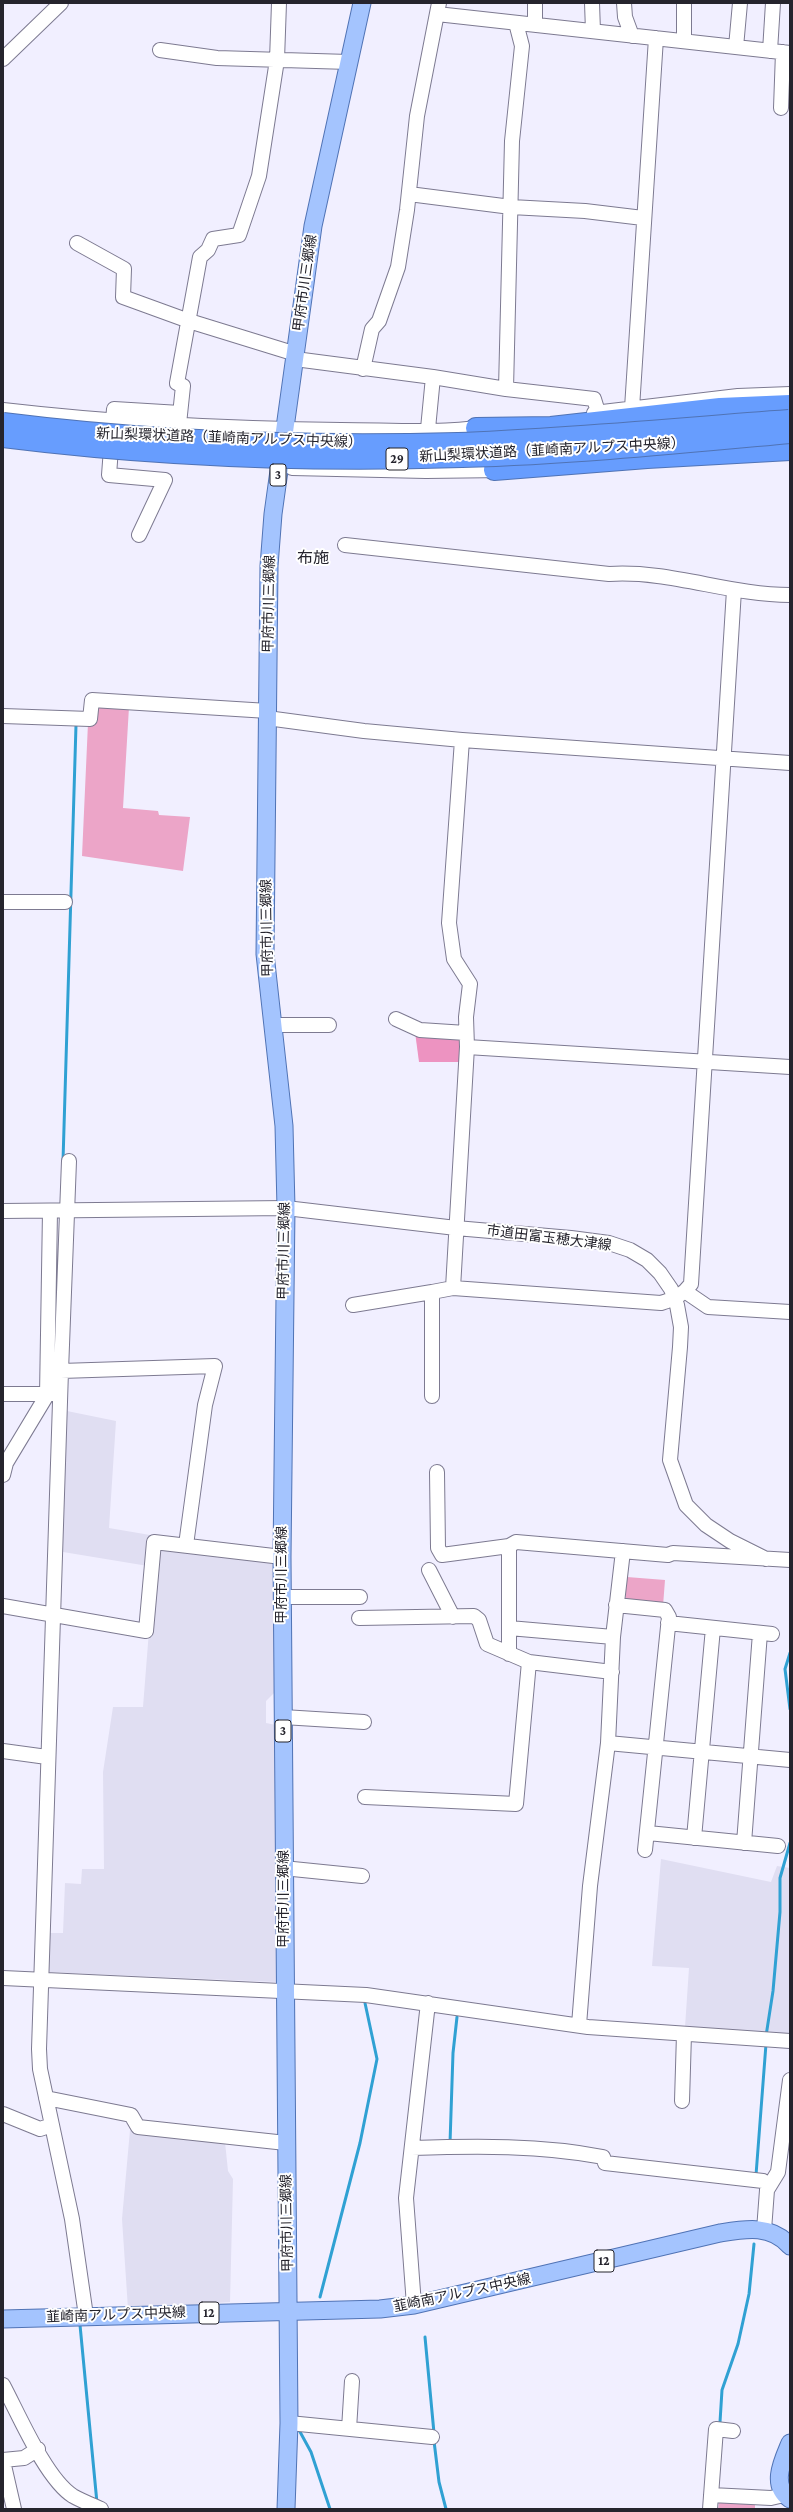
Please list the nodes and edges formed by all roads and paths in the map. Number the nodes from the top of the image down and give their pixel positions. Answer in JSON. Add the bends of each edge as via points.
{"nodes":[{"id":1,"x":62,"y":3,"type":"edge"},
{"id":2,"x":279,"y":3,"type":"edge"},
{"id":3,"x":362,"y":3,"type":"edge"},
{"id":4,"x":535,"y":3,"type":"edge"},
{"id":5,"x":592,"y":3,"type":"edge"},
{"id":6,"x":624,"y":3,"type":"edge"},
{"id":7,"x":684,"y":3,"type":"edge"},
{"id":8,"x":740,"y":3,"type":"edge"},
{"id":9,"x":773,"y":3,"type":"edge"},
{"id":10,"x":438,"y":8,"type":"edge"},
{"id":11,"x":516,"y":23,"type":"junction"},
{"id":12,"x":535,"y":25,"type":"junction"},
{"id":13,"x":593,"y":31,"type":"junction"},
{"id":14,"x":632,"y":36,"type":"junction"},
{"id":15,"x":656,"y":38,"type":"junction"},
{"id":16,"x":684,"y":41,"type":"junction"},
{"id":17,"x":736,"y":47,"type":"junction"},
{"id":18,"x":160,"y":50,"type":"dead end"},
{"id":19,"x":781,"y":52,"type":"edge"},
{"id":20,"x":3,"y":59,"type":"edge"},
{"id":21,"x":277,"y":60,"type":"junction"},
{"id":22,"x":349,"y":62,"type":"junction"},
{"id":23,"x":781,"y":108,"type":"dead end"},
{"id":24,"x":409,"y":194,"type":"junction"},
{"id":25,"x":511,"y":207,"type":"junction"},
{"id":26,"x":643,"y":218,"type":"junction"},
{"id":27,"x":77,"y":243,"type":"dead end"},
{"id":28,"x":189,"y":321,"type":"junction"},
{"id":29,"x":295,"y":357,"type":"junction"},
{"id":30,"x":363,"y":369,"type":"junction"},
{"id":31,"x":433,"y":377,"type":"junction"},
{"id":32,"x":506,"y":390,"type":"junction"},
{"id":33,"x":790,"y":394,"type":"edge"},
{"id":34,"x":790,"y":405,"type":"edge"},
{"id":35,"x":632,"y":408,"type":"junction"},
{"id":36,"x":3,"y":410,"type":"edge"},
{"id":37,"x":598,"y":412,"type":"junction"},
{"id":38,"x":180,"y":419,"type":"junction"},
{"id":39,"x":112,"y":420,"type":"junction"},
{"id":40,"x":790,"y":420,"type":"edge"},
{"id":41,"x":3,"y":423,"type":"edge"},
{"id":42,"x":476,"y":428,"type":"junction"},
{"id":43,"x":286,"y":430,"type":"junction"},
{"id":44,"x":428,"y":431,"type":"junction"},
{"id":45,"x":790,"y":433,"type":"edge"},
{"id":46,"x":3,"y":437,"type":"edge"},
{"id":47,"x":3,"y":446,"type":"edge"},
{"id":48,"x":790,"y":450,"type":"edge"},
{"id":49,"x":109,"y":457,"type":"junction"},
{"id":50,"x":790,"y":458,"type":"edge"},
{"id":51,"x":279,"y":467,"type":"junction"},
{"id":52,"x":494,"y":470,"type":"junction"},
{"id":53,"x":426,"y":471,"type":"junction"},
{"id":54,"x":139,"y":535,"type":"dead end"},
{"id":55,"x":345,"y":545,"type":"dead end"},
{"id":56,"x":734,"y":590,"type":"junction"},
{"id":57,"x":790,"y":595,"type":"edge"},
{"id":58,"x":267,"y":714,"type":"junction"},
{"id":59,"x":3,"y":716,"type":"edge"},
{"id":60,"x":462,"y":740,"type":"junction"},
{"id":61,"x":723,"y":758,"type":"junction"},
{"id":62,"x":790,"y":763,"type":"edge"},
{"id":63,"x":3,"y":902,"type":"edge"},
{"id":64,"x":65,"y":902,"type":"dead end"},
{"id":65,"x":396,"y":1019,"type":"dead end"},
{"id":66,"x":272,"y":1025,"type":"junction"},
{"id":67,"x":329,"y":1025,"type":"dead end"},
{"id":68,"x":466,"y":1040,"type":"junction"},
{"id":69,"x":706,"y":1062,"type":"junction"},
{"id":70,"x":790,"y":1067,"type":"edge"},
{"id":71,"x":69,"y":1161,"type":"dead end"},
{"id":72,"x":286,"y":1208,"type":"junction"},
{"id":73,"x":60,"y":1210,"type":"junction"},
{"id":74,"x":3,"y":1211,"type":"edge"},
{"id":75,"x":456,"y":1228,"type":"junction"},
{"id":76,"x":453,"y":1288,"type":"junction"},
{"id":77,"x":432,"y":1292,"type":"junction"},
{"id":78,"x":680,"y":1295,"type":"junction"},
{"id":79,"x":353,"y":1305,"type":"dead end"},
{"id":80,"x":790,"y":1312,"type":"edge"},
{"id":81,"x":61,"y":1371,"type":"junction"},
{"id":82,"x":3,"y":1394,"type":"edge"},
{"id":83,"x":54,"y":1394,"type":"junction"},
{"id":84,"x":432,"y":1396,"type":"dead end"},
{"id":85,"x":437,"y":1472,"type":"dead end"},
{"id":86,"x":3,"y":1475,"type":"edge"},
{"id":87,"x":186,"y":1545,"type":"junction"},
{"id":88,"x":509,"y":1546,"type":"junction"},
{"id":89,"x":623,"y":1551,"type":"junction"},
{"id":90,"x":282,"y":1557,"type":"junction"},
{"id":91,"x":766,"y":1559,"type":"junction"},
{"id":92,"x":790,"y":1560,"type":"edge"},
{"id":93,"x":429,"y":1570,"type":"dead end"},
{"id":94,"x":282,"y":1597,"type":"junction"},
{"id":95,"x":360,"y":1597,"type":"dead end"},
{"id":96,"x":616,"y":1605,"type":"junction"},
{"id":97,"x":3,"y":1606,"type":"edge"},
{"id":98,"x":49,"y":1614,"type":"junction"},
{"id":99,"x":452,"y":1617,"type":"junction"},
{"id":100,"x":359,"y":1618,"type":"dead end"},
{"id":101,"x":668,"y":1623,"type":"junction"},
{"id":102,"x":509,"y":1628,"type":"junction"},
{"id":103,"x":713,"y":1628,"type":"junction"},
{"id":104,"x":613,"y":1637,"type":"junction"},
{"id":105,"x":509,"y":1654,"type":"junction"},
{"id":106,"x":530,"y":1662,"type":"junction"},
{"id":107,"x":612,"y":1672,"type":"junction"},
{"id":108,"x":283,"y":1718,"type":"junction"},
{"id":109,"x":364,"y":1722,"type":"dead end"},
{"id":110,"x":608,"y":1743,"type":"junction"},
{"id":111,"x":655,"y":1748,"type":"junction"},
{"id":112,"x":3,"y":1751,"type":"edge"},
{"id":113,"x":702,"y":1752,"type":"junction"},
{"id":114,"x":44,"y":1757,"type":"junction"},
{"id":115,"x":752,"y":1757,"type":"junction"},
{"id":116,"x":790,"y":1760,"type":"edge"},
{"id":117,"x":365,"y":1797,"type":"dead end"},
{"id":118,"x":648,"y":1833,"type":"junction"},
{"id":119,"x":694,"y":1838,"type":"junction"},
{"id":120,"x":744,"y":1843,"type":"junction"},
{"id":121,"x":778,"y":1846,"type":"dead end"},
{"id":122,"x":645,"y":1850,"type":"dead end"},
{"id":123,"x":283,"y":1868,"type":"junction"},
{"id":124,"x":362,"y":1876,"type":"dead end"},
{"id":125,"x":3,"y":1978,"type":"edge"},
{"id":126,"x":37,"y":1979,"type":"junction"},
{"id":127,"x":284,"y":1990,"type":"junction"},
{"id":128,"x":428,"y":2003,"type":"junction"},
{"id":129,"x":579,"y":2025,"type":"junction"},
{"id":130,"x":684,"y":2034,"type":"junction"},
{"id":131,"x":790,"y":2041,"type":"edge"},
{"id":132,"x":790,"y":2080,"type":"edge"},
{"id":133,"x":46,"y":2098,"type":"junction"},
{"id":134,"x":682,"y":2101,"type":"dead end"},
{"id":135,"x":3,"y":2114,"type":"edge"},
{"id":136,"x":48,"y":2126,"type":"junction"},
{"id":137,"x":286,"y":2143,"type":"junction"},
{"id":138,"x":412,"y":2148,"type":"junction"},
{"id":139,"x":770,"y":2185,"type":"junction"},
{"id":140,"x":764,"y":2230,"type":"junction"},
{"id":141,"x":790,"y":2246,"type":"edge"},
{"id":142,"x":414,"y":2305,"type":"junction"},
{"id":143,"x":288,"y":2310,"type":"junction"},
{"id":144,"x":86,"y":2316,"type":"junction"},
{"id":145,"x":3,"y":2319,"type":"edge"},
{"id":146,"x":352,"y":2381,"type":"dead end"},
{"id":147,"x":3,"y":2386,"type":"edge"},
{"id":148,"x":289,"y":2423,"type":"junction"},
{"id":149,"x":349,"y":2429,"type":"junction"},
{"id":150,"x":725,"y":2430,"type":"dead end"},
{"id":151,"x":432,"y":2437,"type":"dead end"},
{"id":152,"x":790,"y":2443,"type":"edge"},
{"id":153,"x":38,"y":2449,"type":"junction"},
{"id":154,"x":3,"y":2461,"type":"edge"},
{"id":155,"x":711,"y":2495,"type":"junction"},
{"id":156,"x":787,"y":2497,"type":"edge"},
{"id":157,"x":761,"y":2503,"type":"edge"},
{"id":158,"x":97,"y":2507,"type":"edge"},
{"id":159,"x":14,"y":2509,"type":"edge"},
{"id":160,"x":286,"y":2509,"type":"edge"},
{"id":161,"x":710,"y":2509,"type":"edge"}],
"edges":[{"from":1,"to":20,"type":"street"},
{"from":2,"to":21,"type":"street"},
{"from":3,"to":22,"type":"main road","name":"甲府市川三郷線","number":"3"},
{"from":4,"to":12,"type":"street"},
{"from":5,"to":13,"type":"street"},
{"from":6,"to":14,"type":"street","via":[[625,17]]},
{"from":7,"to":16,"type":"street"},
{"from":8,"to":17,"type":"street"},
{"from":9,"to":19,"type":"street"},
{"from":10,"to":11,"type":"street"},
{"from":10,"to":24,"type":"street","via":[[417,116]]},
{"from":11,"to":12,"type":"street"},
{"from":11,"to":25,"type":"street","via":[[522,46],[512,141]]},
{"from":12,"to":13,"type":"street"},
{"from":13,"to":14,"type":"street"},
{"from":14,"to":15,"type":"street"},
{"from":15,"to":16,"type":"street"},
{"from":15,"to":26,"type":"street"},
{"from":16,"to":17,"type":"street"},
{"from":17,"to":19,"type":"street"},
{"from":18,"to":21,"type":"street","via":[[218,58]]},
{"from":19,"to":23,"type":"street"},
{"from":21,"to":22,"type":"street"},
{"from":21,"to":28,"type":"street","via":[[259,176],[247,213],[239,235],[213,239],[208,250],[200,257]]},
{"from":22,"to":29,"type":"main road","name":"甲府市川三郷線","number":"3","via":[[313,226]]},
{"from":24,"to":25,"type":"street"},
{"from":24,"to":30,"type":"street","via":[[398,267],[379,321],[372,329]]},
{"from":25,"to":26,"type":"street","via":[[585,211]]},
{"from":25,"to":32,"type":"street"},
{"from":26,"to":35,"type":"street"},
{"from":27,"to":28,"type":"street","via":[[124,268],[123,297]]},
{"from":28,"to":29,"type":"street"},
{"from":28,"to":38,"type":"street","via":[[177,383],[182,386]]},
{"from":29,"to":30,"type":"street"},
{"from":29,"to":43,"type":"main road","name":"甲府市川三郷線","number":"3"},
{"from":30,"to":31,"type":"street"},
{"from":31,"to":32,"type":"street"},
{"from":31,"to":44,"type":"street"},
{"from":32,"to":37,"type":"street","via":[[594,399]]},
{"from":33,"to":35,"type":"street","via":[[732,396]]},
{"from":34,"to":42,"type":"highway","via":[[720,408],[550,427]]},
{"from":35,"to":37,"type":"street"},
{"from":36,"to":39,"type":"street"},
{"from":37,"to":42,"type":"street"},
{"from":38,"to":39,"type":"street"},
{"from":38,"to":43,"type":"street"},
{"from":39,"to":49,"type":"street"},
{"from":40,"to":41,"type":"highway","name":"新山梨環状道路（韮崎南アルプス中央線）","number":"29","bridge":true,"via":[[517,440],[383,444],[160,438],[97,434]]},
{"from":42,"to":44,"type":"street"},
{"from":43,"to":44,"type":"street"},
{"from":43,"to":51,"type":"main road","name":"甲府市川三郷線","number":"3"},
{"from":44,"to":53,"type":"street"},
{"from":45,"to":46,"type":"highway","name":"新山梨環状道路（韮崎南アルプス中央線）","number":"29","bridge":true,"via":[[572,451],[402,459],[217,455],[92,447]]},
{"from":47,"to":49,"type":"street"},
{"from":48,"to":52,"type":"highway"},
{"from":49,"to":51,"type":"street"},
{"from":49,"to":54,"type":"street","via":[[108,475],[165,480]]},
{"from":50,"to":52,"type":"street","via":[[557,471]]},
{"from":51,"to":53,"type":"street"},
{"from":51,"to":58,"type":"main road","name":"甲府市川三郷線","number":"3","via":[[269,566]]},
{"from":52,"to":53,"type":"street"},
{"from":55,"to":56,"type":"street","via":[[609,574],[630,573],[671,577]]},
{"from":56,"to":57,"type":"street"},
{"from":56,"to":61,"type":"street"},
{"from":58,"to":59,"type":"street","via":[[92,700],[90,719]]},
{"from":58,"to":60,"type":"street","via":[[364,731]]},
{"from":58,"to":66,"type":"main road","name":"甲府市川三郷線","number":"3","via":[[265,940]]},
{"from":60,"to":61,"type":"street"},
{"from":60,"to":68,"type":"street","via":[[449,923],[454,959],[470,984]]},
{"from":61,"to":62,"type":"street"},
{"from":61,"to":69,"type":"street"},
{"from":63,"to":64,"type":"street"},
{"from":65,"to":68,"type":"street","via":[[420,1030]]},
{"from":66,"to":67,"type":"street"},
{"from":66,"to":72,"type":"main road","name":"甲府市川三郷線","number":"3","via":[[284,1126]]},
{"from":68,"to":69,"type":"street"},
{"from":68,"to":75,"type":"street"},
{"from":69,"to":70,"type":"street"},
{"from":69,"to":78,"type":"street","via":[[691,1284]]},
{"from":71,"to":73,"type":"street"},
{"from":72,"to":73,"type":"street","name":"市道田富玉穂大津線"},
{"from":72,"to":75,"type":"street","name":"市道田富玉穂大津線"},
{"from":72,"to":90,"type":"main road","name":"甲府市川三郷線","number":"3"},
{"from":73,"to":74,"type":"street","name":"市道田富玉穂大津線"},
{"from":73,"to":81,"type":"street"},
{"from":73,"to":83,"type":"street"},
{"from":75,"to":76,"type":"street"},
{"from":75,"to":78,"type":"street","name":"市道田富玉穂大津線","via":[[609,1243],[630,1250],[647,1260]]},
{"from":76,"to":77,"type":"street"},
{"from":76,"to":78,"type":"street","via":[[661,1303]]},
{"from":77,"to":79,"type":"street"},
{"from":77,"to":84,"type":"street"},
{"from":78,"to":80,"type":"street","via":[[708,1307]]},
{"from":78,"to":91,"type":"street","name":"市道田富玉穂大津線","via":[[681,1327],[670,1460],[674,1476],[686,1505],[706,1525],[730,1541]]},
{"from":81,"to":83,"type":"street"},
{"from":81,"to":87,"type":"street","via":[[215,1366],[205,1405]]},
{"from":82,"to":83,"type":"street"},
{"from":83,"to":86,"type":"street","via":[[6,1463]]},
{"from":83,"to":98,"type":"street"},
{"from":85,"to":88,"type":"street","via":[[438,1548],[442,1555]]},
{"from":87,"to":90,"type":"street"},
{"from":87,"to":98,"type":"street","via":[[154,1542],[146,1631]]},
{"from":88,"to":89,"type":"street","via":[[516,1542]]},
{"from":88,"to":102,"type":"street"},
{"from":89,"to":91,"type":"street"},
{"from":89,"to":96,"type":"street"},
{"from":90,"to":94,"type":"main road","name":"甲府市川三郷線","number":"3"},
{"from":91,"to":92,"type":"street","name":"市道田富玉穂大津線"},
{"from":93,"to":99,"type":"street"},
{"from":94,"to":95,"type":"street"},
{"from":94,"to":108,"type":"main road","name":"甲府市川三郷線","number":"3"},
{"from":96,"to":101,"type":"street","via":[[665,1610],[669,1618]]},
{"from":96,"to":104,"type":"street"},
{"from":97,"to":98,"type":"street"},
{"from":98,"to":114,"type":"street"},
{"from":99,"to":100,"type":"street"},
{"from":99,"to":105,"type":"street","via":[[474,1616],[479,1620],[487,1644]]},
{"from":101,"to":103,"type":"street"},
{"from":101,"to":111,"type":"street"},
{"from":102,"to":104,"type":"street"},
{"from":102,"to":105,"type":"street"},
{"from":103,"to":113,"type":"street"},
{"from":103,"to":115,"type":"street","via":[[766,1634]]},
{"from":104,"to":107,"type":"street"},
{"from":105,"to":106,"type":"street"},
{"from":106,"to":107,"type":"street"},
{"from":106,"to":117,"type":"street","via":[[516,1804]]},
{"from":107,"to":110,"type":"street"},
{"from":108,"to":109,"type":"street"},
{"from":108,"to":123,"type":"main road","name":"甲府市川三郷線","number":"3"},
{"from":110,"to":111,"type":"street"},
{"from":110,"to":129,"type":"street","via":[[590,1886]]},
{"from":111,"to":113,"type":"street"},
{"from":111,"to":118,"type":"street"},
{"from":112,"to":114,"type":"street"},
{"from":113,"to":115,"type":"street"},
{"from":113,"to":119,"type":"street"},
{"from":114,"to":126,"type":"street"},
{"from":115,"to":116,"type":"street"},
{"from":115,"to":120,"type":"street"},
{"from":118,"to":119,"type":"street"},
{"from":118,"to":122,"type":"street"},
{"from":119,"to":120,"type":"street"},
{"from":120,"to":121,"type":"street"},
{"from":123,"to":124,"type":"street"},
{"from":123,"to":127,"type":"main road","name":"甲府市川三郷線","number":"3"},
{"from":125,"to":126,"type":"street"},
{"from":126,"to":127,"type":"street"},
{"from":126,"to":133,"type":"street","via":[[40,2069]]},
{"from":127,"to":128,"type":"street","via":[[366,1995]]},
{"from":127,"to":137,"type":"main road","name":"甲府市川三郷線","number":"3"},
{"from":128,"to":129,"type":"street"},
{"from":128,"to":138,"type":"street"},
{"from":129,"to":130,"type":"street"},
{"from":130,"to":131,"type":"street"},
{"from":130,"to":134,"type":"street"},
{"from":132,"to":139,"type":"street","via":[[778,2172]]},
{"from":133,"to":136,"type":"street"},
{"from":133,"to":137,"type":"street","via":[[131,2115],[138,2127]]},
{"from":135,"to":136,"type":"street"},
{"from":136,"to":144,"type":"street","via":[[72,2219]]},
{"from":137,"to":143,"type":"main road","name":"甲府市川三郷線","number":"3"},
{"from":138,"to":139,"type":"street","via":[[567,2150],[603,2157],[605,2163],[763,2181]]},
{"from":138,"to":142,"type":"street","via":[[406,2198]]},
{"from":139,"to":140,"type":"street","via":[[766,2190]]},
{"from":140,"to":141,"type":"main road","name":"韮崎南アルプス中央線","number":"12","via":[[784,2239]]},
{"from":140,"to":142,"type":"main road","name":"韮崎南アルプス中央線","number":"12","via":[[751,2228],[720,2233]]},
{"from":142,"to":143,"type":"main road","name":"韮崎南アルプス中央線","number":"12","via":[[380,2309]]},
{"from":143,"to":144,"type":"main road","name":"韮崎南アルプス中央線","number":"12"},
{"from":143,"to":148,"type":"main road","name":"甲府市川三郷線","number":"3"},
{"from":144,"to":145,"type":"main road","name":"韮崎南アルプス中央線","number":"12"},
{"from":146,"to":149,"type":"street"},
{"from":147,"to":153,"type":"street"},
{"from":148,"to":149,"type":"street"},
{"from":148,"to":160,"type":"main road","name":"甲府市川三郷線","number":"3"},
{"from":149,"to":151,"type":"street"},
{"from":150,"to":155,"type":"street","via":[[716,2429]]},
{"from":152,"to":156,"type":"main road","via":[[780,2467],[780,2484]]},
{"from":153,"to":154,"type":"street","via":[[24,2458]]},
{"from":153,"to":158,"type":"street","via":[[59,2484],[73,2496]]},
{"from":154,"to":159,"type":"street"},
{"from":155,"to":157,"type":"street"},
{"from":155,"to":161,"type":"street"},
{"from":156,"to":157,"type":"street","via":[[771,2498]]}]}
